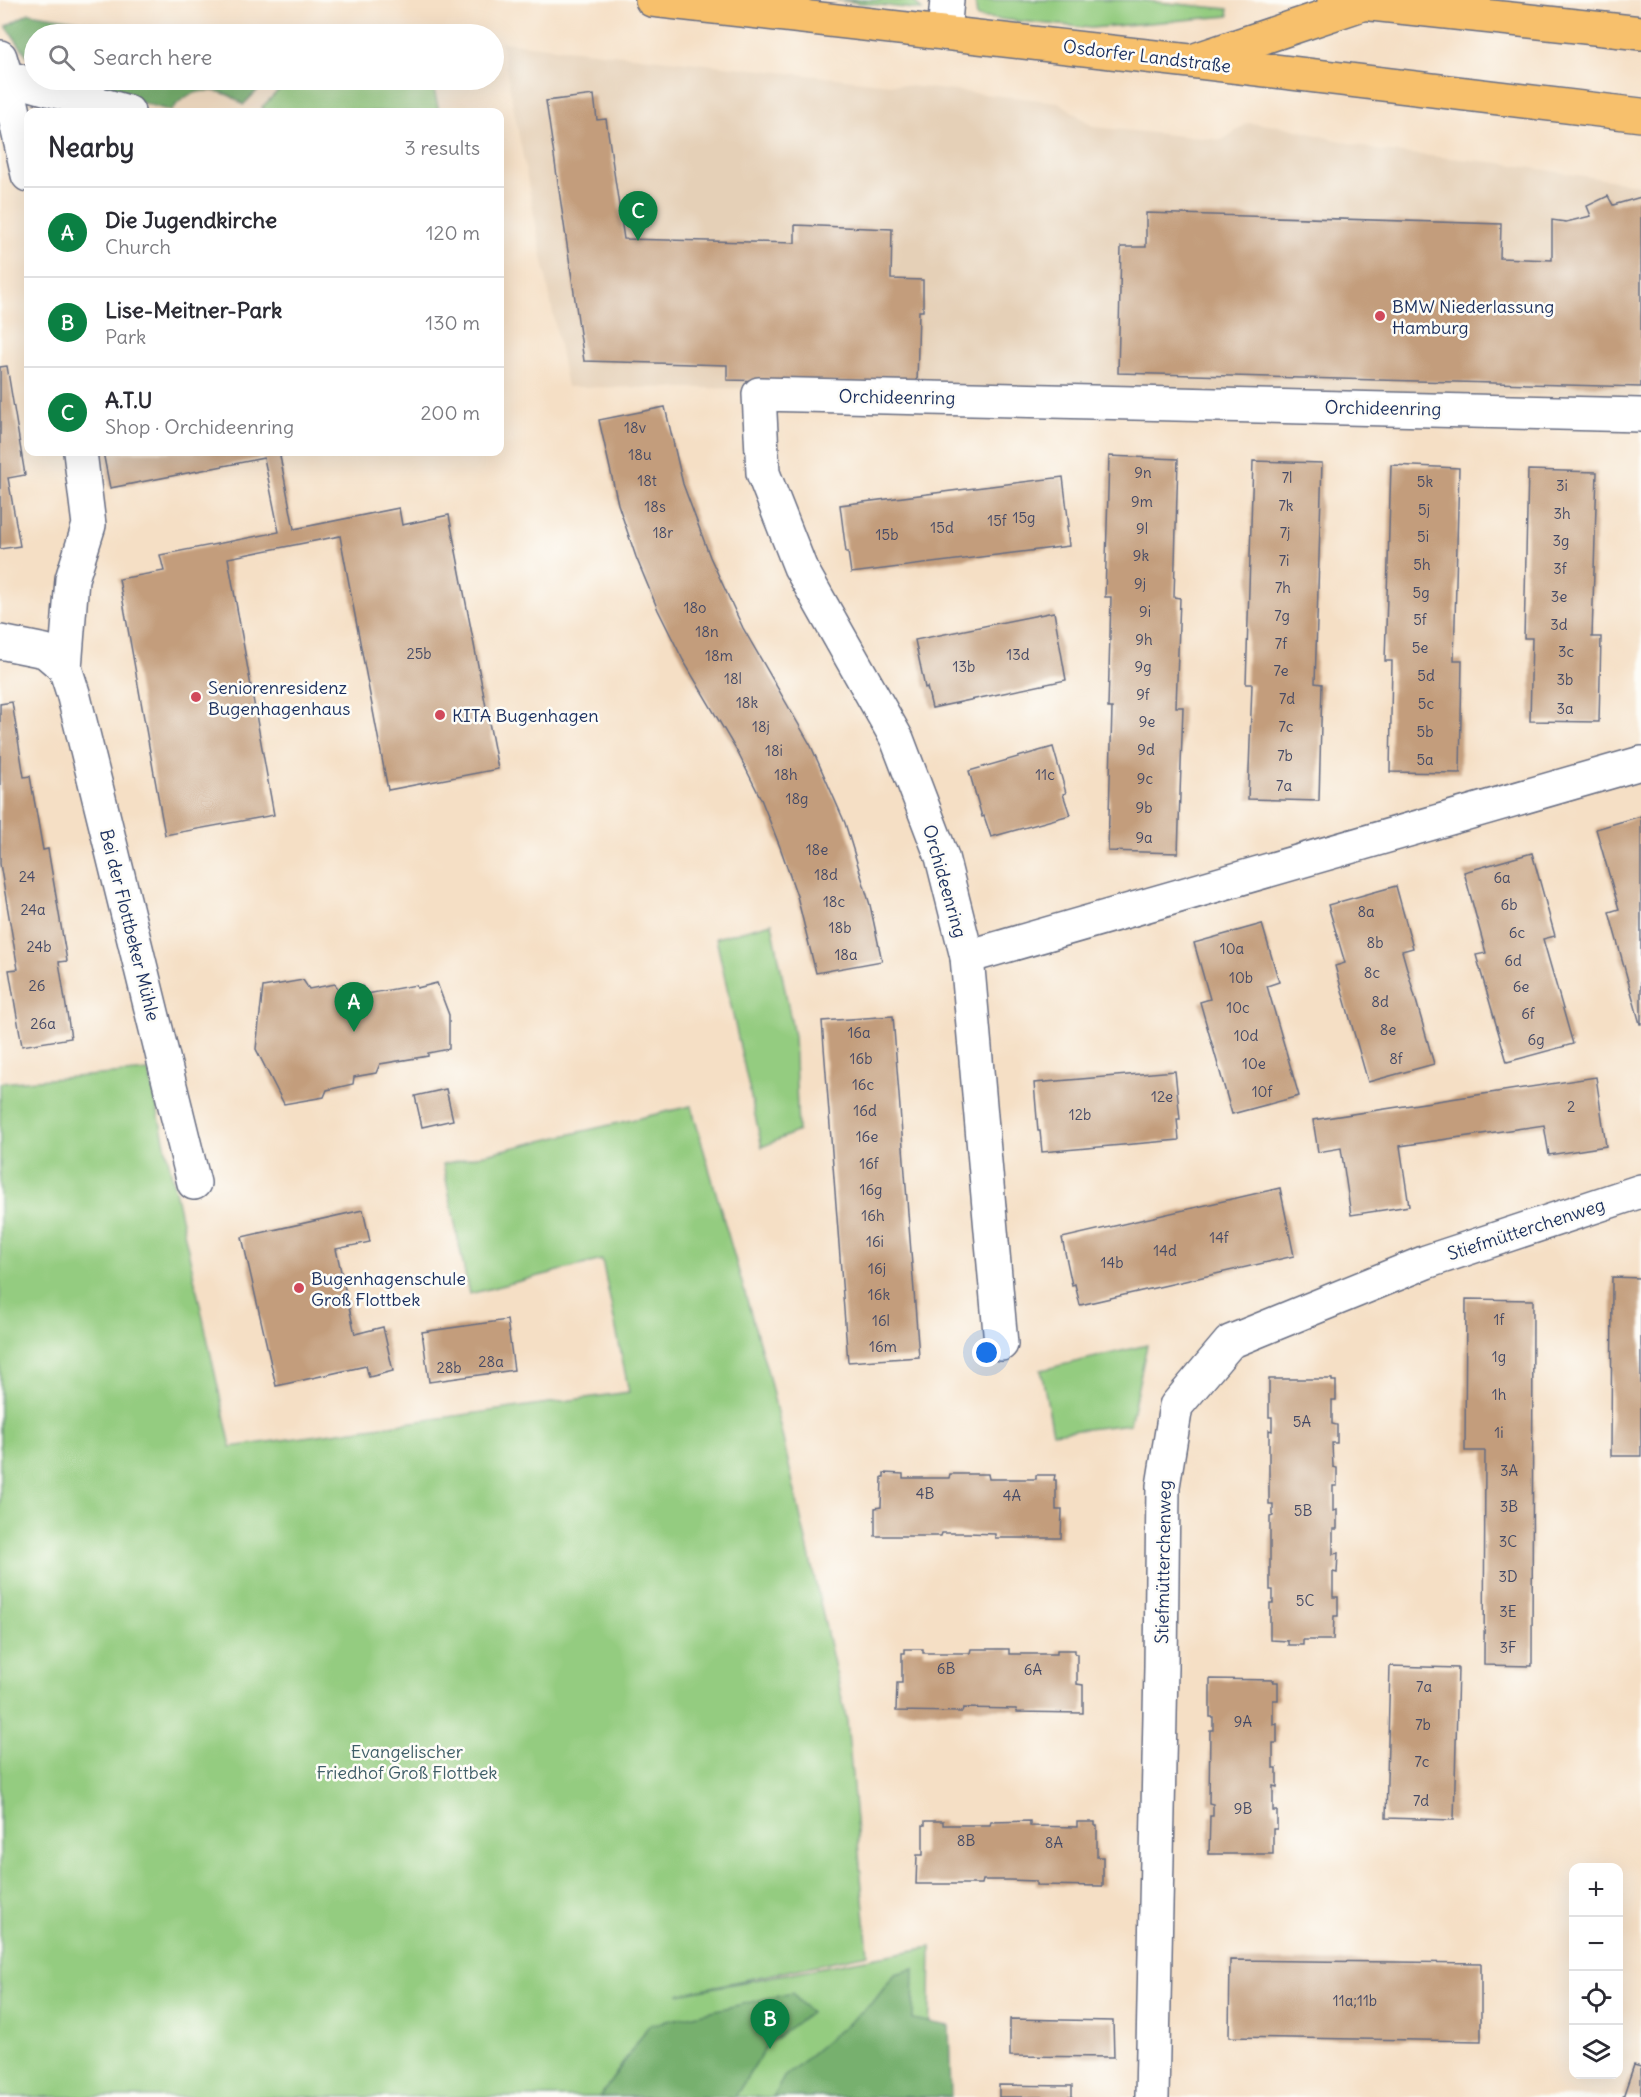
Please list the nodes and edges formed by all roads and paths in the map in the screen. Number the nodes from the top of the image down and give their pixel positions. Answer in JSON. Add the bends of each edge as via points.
{"nodes":[{"id":1,"x":652,"y":0,"type":"edge"},
{"id":2,"x":947,"y":0,"type":"edge"},
{"id":3,"x":1349,"y":2,"type":"edge"},
{"id":4,"x":944,"y":33,"type":"junction"},
{"id":5,"x":1641,"y":33,"type":"edge"},
{"id":6,"x":1190,"y":61,"type":"junction"},
{"id":7,"x":3,"y":67,"type":"edge"},
{"id":8,"x":24,"y":75,"type":"edge"},
{"id":9,"x":67,"y":90,"type":"edge"},
{"id":10,"x":117,"y":108,"type":"edge"},
{"id":11,"x":1641,"y":115,"type":"edge"},
{"id":12,"x":24,"y":158,"type":"edge"},
{"id":13,"x":1641,"y":415,"type":"edge"},
{"id":14,"x":80,"y":456,"type":"edge"},
{"id":15,"x":0,"y":642,"type":"edge"},
{"id":16,"x":65,"y":668,"type":"junction"},
{"id":17,"x":1641,"y":763,"type":"edge"},
{"id":18,"x":967,"y":957,"type":"junction"},
{"id":19,"x":194,"y":1183,"type":"dead end"},
{"id":20,"x":1641,"y":1191,"type":"edge"},
{"id":21,"x":1001,"y":1344,"type":"dead end"},
{"id":22,"x":1152,"y":2097,"type":"edge"}],
"edges":[{"from":1,"to":4,"type":"main road","name":"Osdorfer Landstraße"},
{"from":2,"to":4,"type":"street"},
{"from":3,"to":5,"type":"main road"},
{"from":3,"to":6,"type":"main road"},
{"from":4,"to":6,"type":"main road","name":"Osdorfer Landstraße"},
{"from":6,"to":11,"type":"main road","name":"Osdorfer Landstraße"},
{"from":7,"to":8,"type":"street"},
{"from":7,"to":12,"type":"street"},
{"from":9,"to":10,"type":"street"},
{"from":13,"to":18,"type":"street","name":"Orchideenring","via":[[759,394],[763,473],[800,567],[897,739],[942,857]]},
{"from":14,"to":16,"type":"street","name":"Bei der Flottbeker Mühle","via":[[89,525],[72,579]]},
{"from":15,"to":16,"type":"street","via":[[45,651]]},
{"from":16,"to":19,"type":"street","name":"Bei der Flottbeker Mühle"},
{"from":17,"to":18,"type":"street","name":"Orchideenring"},
{"from":18,"to":21,"type":"street","name":"Orchideenring"},
{"from":20,"to":22,"type":"street","name":"Stiefmütterchenweg","via":[[1426,1262],[1230,1342],[1176,1406],[1163,1486]]}]}
